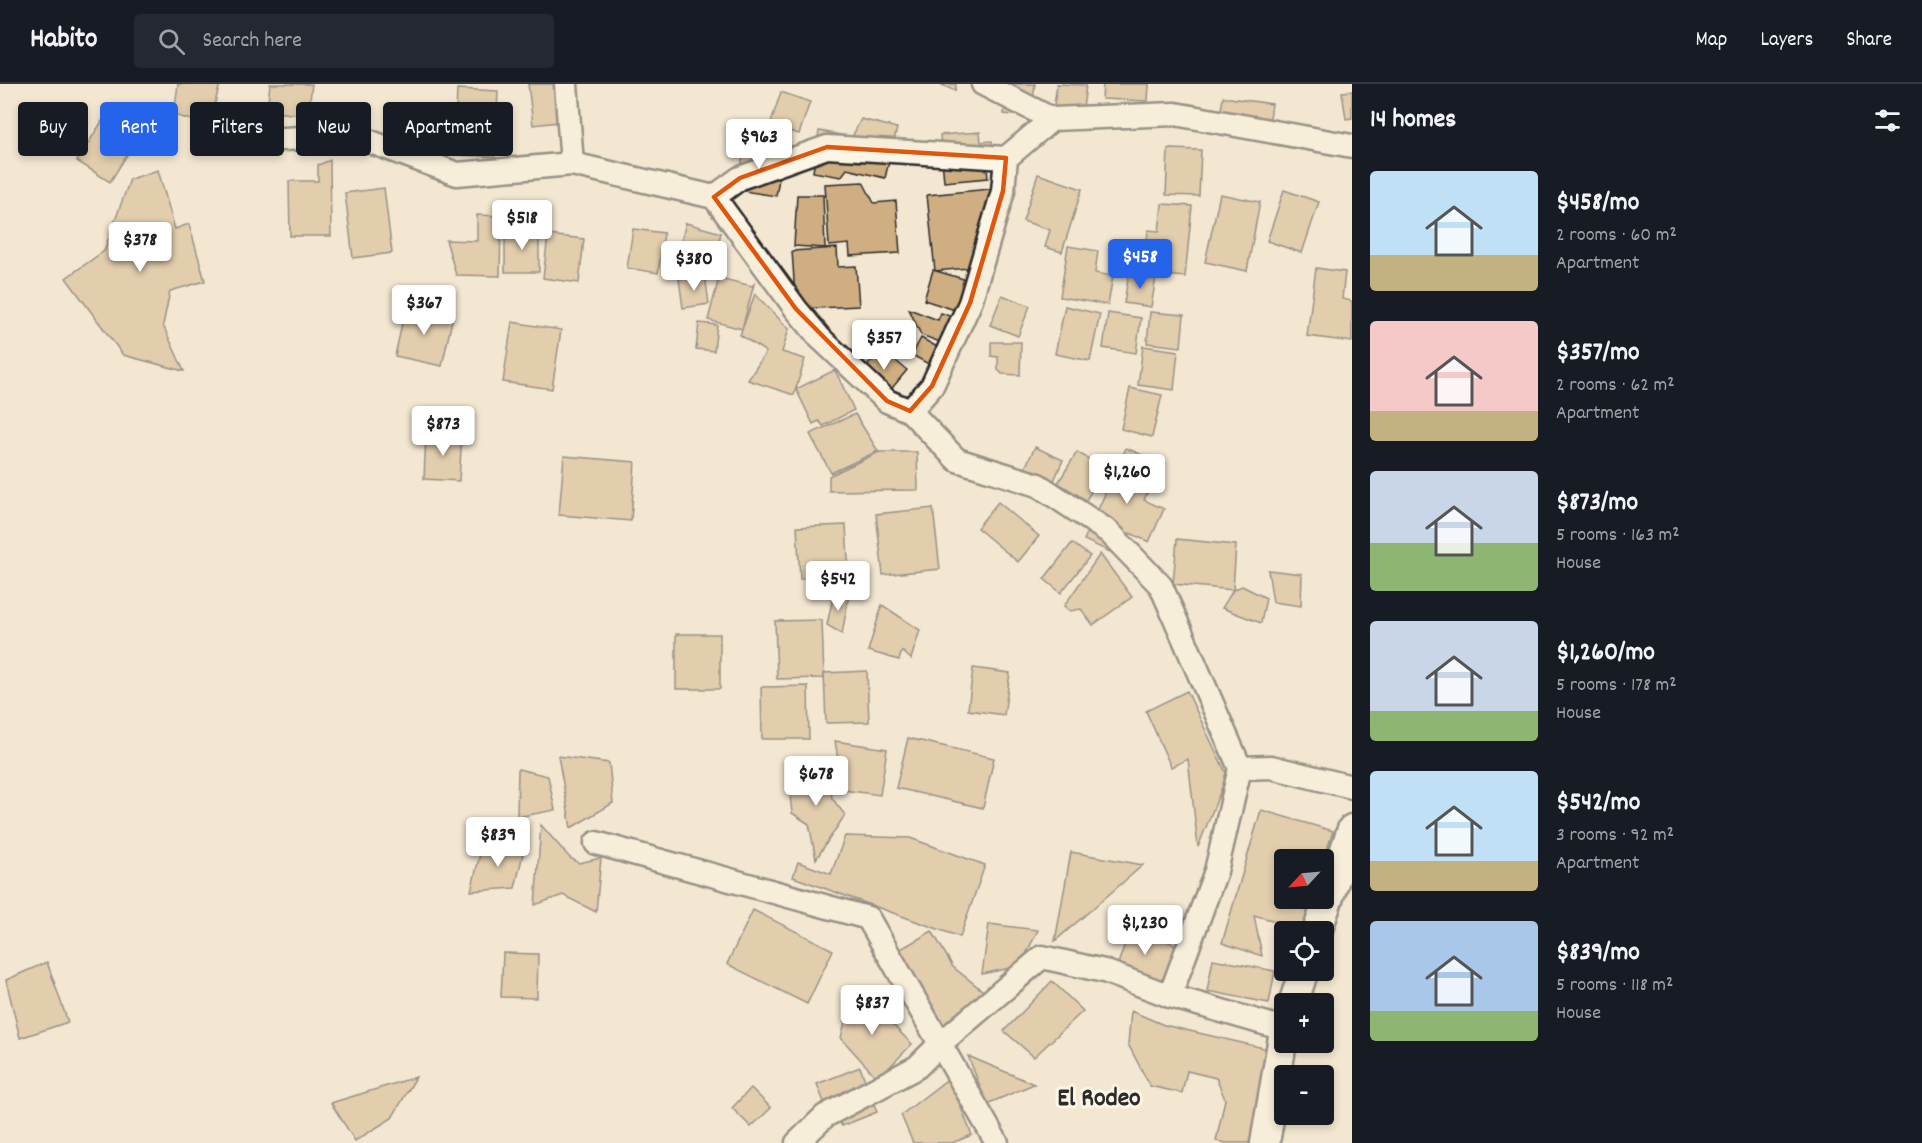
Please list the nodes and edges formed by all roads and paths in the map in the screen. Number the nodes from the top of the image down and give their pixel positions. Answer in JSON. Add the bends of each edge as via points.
{"nodes":[{"id":1,"x":566,"y":84,"type":"edge"},
{"id":2,"x":983,"y":84,"type":"edge"},
{"id":3,"x":1052,"y":119,"type":"junction"},
{"id":4,"x":284,"y":139,"type":"edge"},
{"id":5,"x":1352,"y":146,"type":"edge"},
{"id":6,"x":1006,"y":158,"type":"junction"},
{"id":7,"x":572,"y":164,"type":"junction"},
{"id":8,"x":714,"y":197,"type":"junction"},
{"id":9,"x":910,"y":411,"type":"junction"},
{"id":10,"x":1240,"y":768,"type":"junction"},
{"id":11,"x":1352,"y":787,"type":"edge"},
{"id":12,"x":1352,"y":829,"type":"edge"},
{"id":13,"x":596,"y":843,"type":"dead end"},
{"id":14,"x":1321,"y":921,"type":"edge"},
{"id":15,"x":1170,"y":996,"type":"junction"},
{"id":16,"x":1274,"y":1027,"type":"edge"},
{"id":17,"x":940,"y":1044,"type":"junction"},
{"id":18,"x":1280,"y":1053,"type":"edge"},
{"id":19,"x":797,"y":1143,"type":"edge"},
{"id":20,"x":997,"y":1143,"type":"edge"},
{"id":21,"x":1265,"y":1143,"type":"edge"}],
"edges":[{"from":1,"to":7,"type":"street"},
{"from":2,"to":3,"type":"street"},
{"from":3,"to":5,"type":"street","via":[[1176,114]]},
{"from":3,"to":6,"type":"street"},
{"from":4,"to":7,"type":"street","via":[[352,135],[457,174]]},
{"from":6,"to":8,"type":"street","via":[[827,147],[740,178]]},
{"from":6,"to":9,"type":"street","via":[[1003,191],[970,303],[932,386]]},
{"from":7,"to":8,"type":"street"},
{"from":8,"to":9,"type":"street","via":[[820,338],[887,400]]},
{"from":9,"to":10,"type":"street","via":[[957,460],[1038,485],[1109,532],[1161,586]]},
{"from":10,"to":11,"type":"street","via":[[1271,767]]},
{"from":10,"to":15,"type":"street","via":[[1216,871]]},
{"from":12,"to":14,"type":"street"},
{"from":13,"to":17,"type":"street","via":[[868,918]]},
{"from":15,"to":16,"type":"street"},
{"from":15,"to":17,"type":"street","via":[[1104,971],[1042,957]]},
{"from":17,"to":19,"type":"street","via":[[917,1067],[825,1116]]},
{"from":17,"to":20,"type":"street"},
{"from":18,"to":21,"type":"street"}]}
